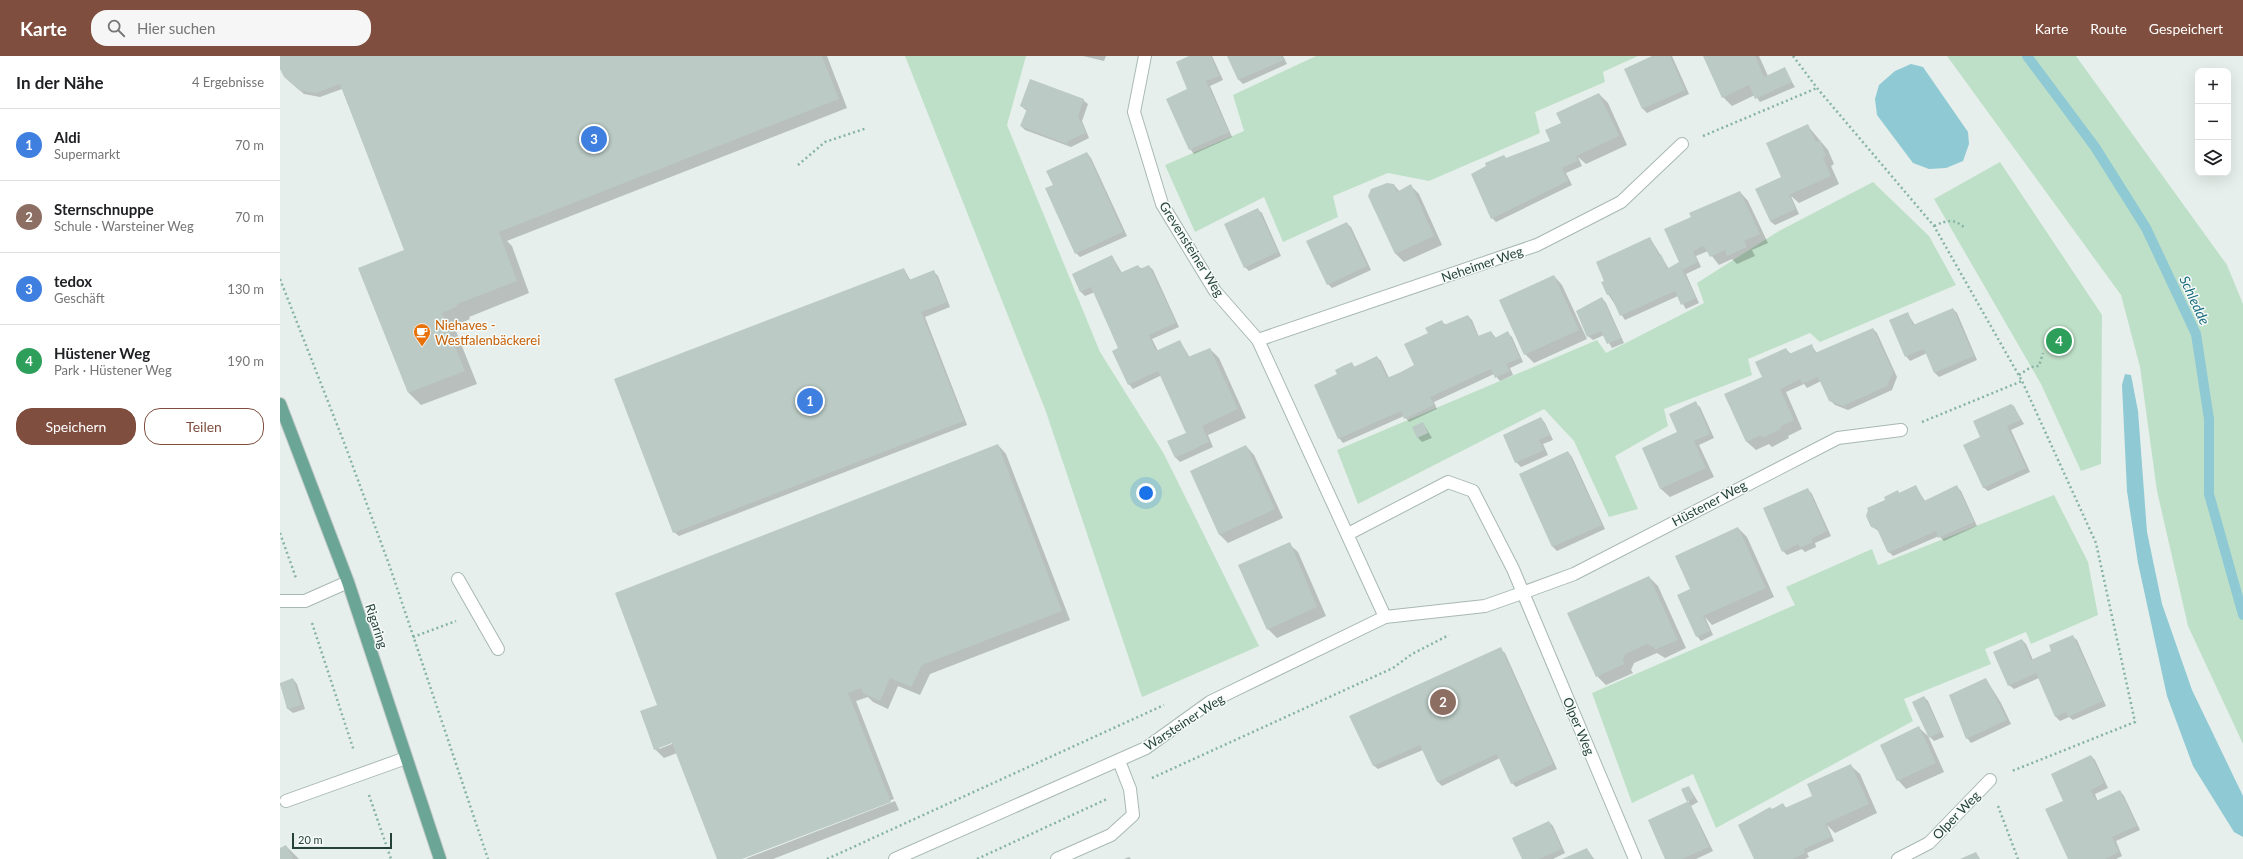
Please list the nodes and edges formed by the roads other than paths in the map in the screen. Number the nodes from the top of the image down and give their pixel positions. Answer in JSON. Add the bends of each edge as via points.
{"nodes":[{"id":1,"x":1145,"y":56,"type":"edge"},
{"id":2,"x":1682,"y":144,"type":"road end"},
{"id":3,"x":1258,"y":340,"type":"junction"},
{"id":4,"x":280,"y":404,"type":"edge"},
{"id":5,"x":1901,"y":430,"type":"road end"},
{"id":6,"x":1348,"y":534,"type":"junction"},
{"id":7,"x":458,"y":579,"type":"dead end"},
{"id":8,"x":348,"y":582,"type":"junction"},
{"id":9,"x":1522,"y":594,"type":"junction"},
{"id":10,"x":280,"y":601,"type":"edge"},
{"id":11,"x":1385,"y":618,"type":"junction"},
{"id":12,"x":498,"y":649,"type":"dead end"},
{"id":13,"x":406,"y":758,"type":"junction"},
{"id":14,"x":1119,"y":761,"type":"junction"},
{"id":15,"x":1990,"y":780,"type":"road end"},
{"id":16,"x":286,"y":801,"type":"dead end"},
{"id":17,"x":440,"y":859,"type":"edge"},
{"id":18,"x":896,"y":859,"type":"edge"},
{"id":19,"x":1057,"y":859,"type":"edge"},
{"id":20,"x":1636,"y":859,"type":"edge"},
{"id":21,"x":1898,"y":859,"type":"edge"}],
"edges":[{"from":1,"to":3,"type":"street","name":"Grevensteiner Weg","via":[[1134,112],[1162,204],[1215,291]]},
{"from":2,"to":3,"type":"street","name":"Neheimer Weg","via":[[1621,202],[1537,244]]},
{"from":3,"to":6,"type":"street","name":"Grevensteiner Weg"},
{"from":4,"to":8,"type":"main road","name":"Rigaring"},
{"from":5,"to":9,"type":"street","name":"Hüstener Weg","via":[[1838,438],[1574,574]]},
{"from":6,"to":9,"type":"street","via":[[1448,482],[1473,491],[1513,569]]},
{"from":6,"to":11,"type":"street","name":"Grevensteiner Weg"},
{"from":7,"to":12,"type":"street"},
{"from":8,"to":10,"type":"street","via":[[304,601]]},
{"from":8,"to":13,"type":"main road","name":"Rigaring"},
{"from":9,"to":11,"type":"street","name":"Warsteiner Weg","via":[[1485,606]]},
{"from":9,"to":20,"type":"street","name":"Olper Weg"},
{"from":11,"to":14,"type":"street","name":"Warsteiner Weg","via":[[1210,702],[1146,748]]},
{"from":13,"to":16,"type":"street"},
{"from":13,"to":17,"type":"main road","name":"Rigaring"},
{"from":14,"to":18,"type":"street","name":"Warsteiner Weg"},
{"from":14,"to":19,"type":"street","via":[[1130,788],[1133,815],[1110,835]]},
{"from":15,"to":21,"type":"street","name":"Olper Weg","via":[[1929,843]]}]}
